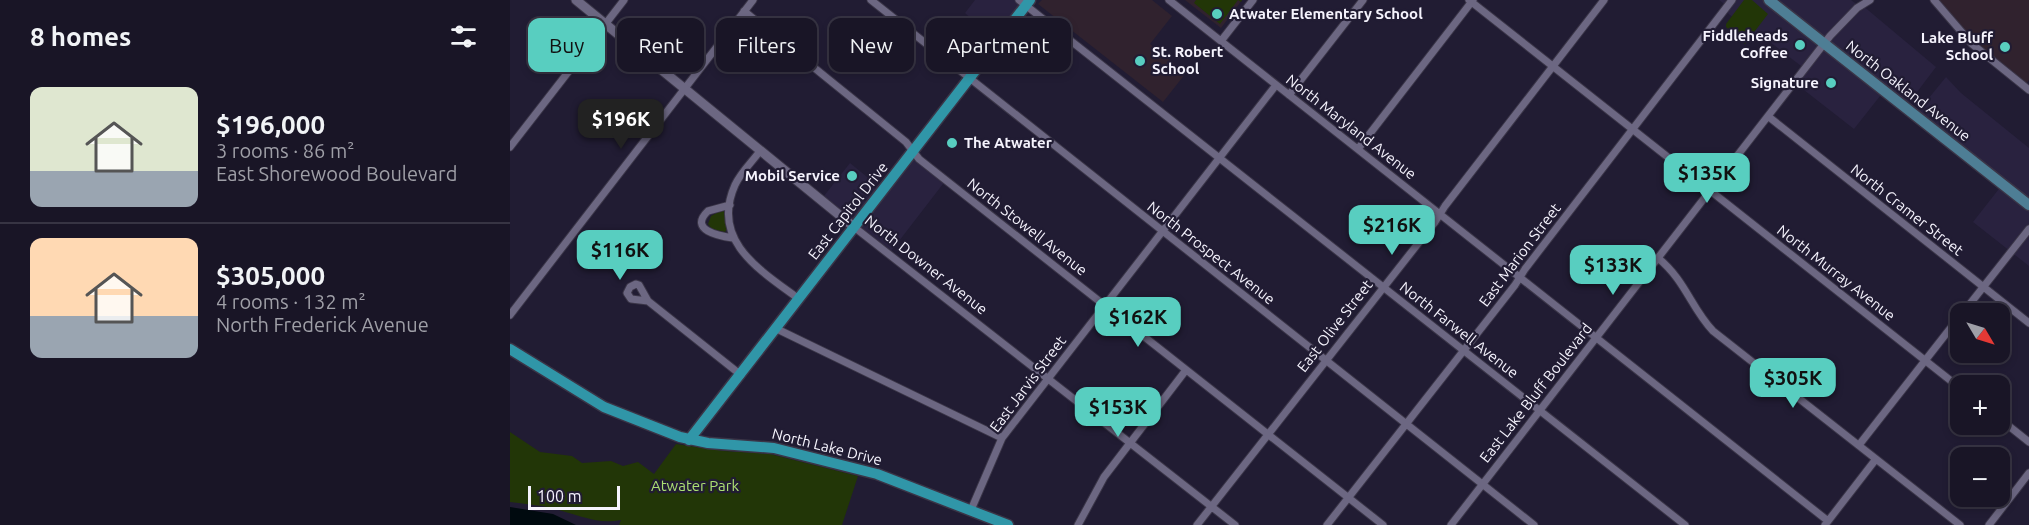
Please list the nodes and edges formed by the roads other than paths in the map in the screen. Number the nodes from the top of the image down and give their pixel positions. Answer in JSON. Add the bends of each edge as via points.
{"nodes":[{"id":1,"x":576,"y":0,"type":"edge"},
{"id":2,"x":624,"y":0,"type":"edge"},
{"id":3,"x":753,"y":0,"type":"edge"},
{"id":4,"x":872,"y":0,"type":"edge"},
{"id":5,"x":1168,"y":0,"type":"edge"},
{"id":6,"x":1253,"y":0,"type":"edge"},
{"id":7,"x":1363,"y":0,"type":"edge"},
{"id":8,"x":1604,"y":0,"type":"edge"},
{"id":9,"x":1732,"y":0,"type":"edge"},
{"id":10,"x":1769,"y":0,"type":"edge"},
{"id":11,"x":1870,"y":0,"type":"edge"},
{"id":12,"x":1934,"y":0,"type":"edge"},
{"id":13,"x":1471,"y":1,"type":"edge"},
{"id":14,"x":1025,"y":2,"type":"edge"},
{"id":15,"x":744,"y":11,"type":"junction"},
{"id":16,"x":598,"y":18,"type":"edge"},
{"id":17,"x":605,"y":24,"type":"joint"},
{"id":18,"x":1221,"y":41,"type":"junction"},
{"id":19,"x":1825,"y":44,"type":"junction"},
{"id":20,"x":1552,"y":66,"type":"junction"},
{"id":21,"x":568,"y":72,"type":"edge"},
{"id":22,"x":969,"y":79,"type":"junction"},
{"id":23,"x":1276,"y":86,"type":"junction"},
{"id":24,"x":684,"y":89,"type":"junction"},
{"id":25,"x":2029,"y":90,"type":"edge"},
{"id":26,"x":1289,"y":95,"type":"junction"},
{"id":27,"x":1768,"y":117,"type":"junction"},
{"id":28,"x":1633,"y":130,"type":"junction"},
{"id":29,"x":510,"y":147,"type":"edge"},
{"id":30,"x":1358,"y":149,"type":"junction"},
{"id":31,"x":760,"y":151,"type":"junction"},
{"id":32,"x":914,"y":151,"type":"junction"},
{"id":33,"x":1220,"y":158,"type":"junction"},
{"id":34,"x":1710,"y":191,"type":"junction"},
{"id":35,"x":730,"y":205,"type":"junction"},
{"id":36,"x":2029,"y":206,"type":"edge"},
{"id":37,"x":1440,"y":214,"type":"junction"},
{"id":38,"x":854,"y":227,"type":"junction"},
{"id":39,"x":2029,"y":229,"type":"edge"},
{"id":40,"x":1162,"y":232,"type":"junction"},
{"id":41,"x":733,"y":238,"type":"junction"},
{"id":42,"x":1658,"y":258,"type":"junction"},
{"id":43,"x":1520,"y":277,"type":"junction"},
{"id":44,"x":1383,"y":287,"type":"junction"},
{"id":45,"x":1983,"y":287,"type":"junction"},
{"id":46,"x":799,"y":299,"type":"junction"},
{"id":47,"x":648,"y":301,"type":"dead end"},
{"id":48,"x":1970,"y":303,"type":"edge"},
{"id":49,"x":1105,"y":306,"type":"junction"},
{"id":50,"x":510,"y":315,"type":"edge"},
{"id":51,"x":2029,"y":323,"type":"edge"},
{"id":52,"x":777,"y":329,"type":"junction"},
{"id":53,"x":1950,"y":329,"type":"edge"},
{"id":54,"x":1596,"y":337,"type":"junction"},
{"id":55,"x":510,"y":349,"type":"edge"},
{"id":56,"x":1464,"y":350,"type":"junction"},
{"id":57,"x":1325,"y":360,"type":"junction"},
{"id":58,"x":1925,"y":361,"type":"junction"},
{"id":59,"x":1186,"y":370,"type":"junction"},
{"id":60,"x":741,"y":375,"type":"junction"},
{"id":61,"x":1048,"y":379,"type":"junction"},
{"id":62,"x":1950,"y":380,"type":"edge"},
{"id":63,"x":1539,"y":411,"type":"junction"},
{"id":64,"x":1406,"y":424,"type":"junction"},
{"id":65,"x":2010,"y":427,"type":"edge"},
{"id":66,"x":1268,"y":434,"type":"junction"},
{"id":67,"x":1002,"y":438,"type":"junction"},
{"id":68,"x":689,"y":440,"type":"junction"},
{"id":69,"x":2029,"y":442,"type":"edge"},
{"id":70,"x":1129,"y":443,"type":"junction"},
{"id":71,"x":1859,"y":445,"type":"junction"},
{"id":72,"x":1876,"y":459,"type":"junction"},
{"id":73,"x":2029,"y":473,"type":"edge"},
{"id":74,"x":1482,"y":485,"type":"junction"},
{"id":75,"x":1348,"y":498,"type":"junction"},
{"id":76,"x":1212,"y":507,"type":"junction"},
{"id":77,"x":971,"y":510,"type":"junction"},
{"id":78,"x":1827,"y":523,"type":"edge"},
{"id":79,"x":1008,"y":525,"type":"edge"},
{"id":80,"x":1078,"y":525,"type":"edge"},
{"id":81,"x":1197,"y":525,"type":"edge"},
{"id":82,"x":1235,"y":525,"type":"edge"},
{"id":83,"x":1327,"y":525,"type":"edge"},
{"id":84,"x":1383,"y":525,"type":"edge"},
{"id":85,"x":1451,"y":525,"type":"edge"},
{"id":86,"x":1534,"y":525,"type":"edge"},
{"id":87,"x":1685,"y":525,"type":"edge"},
{"id":88,"x":1960,"y":525,"type":"edge"},
{"id":89,"x":1989,"y":525,"type":"edge"}],
"edges":[{"from":1,"to":16,"type":"street","name":"North Downer Avenue"},
{"from":2,"to":17,"type":"street"},
{"from":3,"to":15,"type":"street"},
{"from":4,"to":22,"type":"street","name":"North Prospect Avenue"},
{"from":5,"to":18,"type":"street","name":"North Maryland Avenue"},
{"from":6,"to":18,"type":"street"},
{"from":7,"to":26,"type":"street"},
{"from":8,"to":20,"type":"street","name":"East Olive Street"},
{"from":9,"to":28,"type":"street","name":"East Marion Street"},
{"from":10,"to":19,"type":"main road","name":"North Oakland Avenue"},
{"from":11,"to":19,"type":"street","name":"East Lake Bluff Boulevard","via":[[1857,8]]},
{"from":12,"to":25,"type":"street","via":[[1979,50]]},
{"from":13,"to":20,"type":"street","name":"North Murray Avenue"},
{"from":13,"to":30,"type":"street"},
{"from":14,"to":22,"type":"main road","name":"East Capitol Drive"},
{"from":14,"to":33,"type":"street","name":"North Farwell Avenue"},
{"from":15,"to":24,"type":"street"},
{"from":15,"to":32,"type":"street","name":"North Stowell Avenue"},
{"from":17,"to":24,"type":"street","name":"North Downer Avenue"},
{"from":18,"to":23,"type":"street","name":"North Maryland Avenue"},
{"from":19,"to":27,"type":"street","name":"East Lake Bluff Boulevard"},
{"from":19,"to":36,"type":"main road","name":"North Oakland Avenue"},
{"from":20,"to":28,"type":"street","name":"North Murray Avenue"},
{"from":20,"to":37,"type":"street","name":"East Olive Street"},
{"from":21,"to":29,"type":"street"},
{"from":22,"to":32,"type":"main road","name":"East Capitol Drive"},
{"from":22,"to":40,"type":"street","name":"North Prospect Avenue"},
{"from":23,"to":26,"type":"street","name":"North Maryland Avenue"},
{"from":23,"to":33,"type":"street","name":"East Jarvis Street"},
{"from":24,"to":31,"type":"street","name":"North Downer Avenue"},
{"from":24,"to":50,"type":"street"},
{"from":26,"to":30,"type":"street","name":"North Maryland Avenue"},
{"from":27,"to":34,"type":"street","name":"East Lake Bluff Boulevard"},
{"from":27,"to":45,"type":"street","name":"North Cramer Street"},
{"from":28,"to":34,"type":"street","name":"North Murray Avenue"},
{"from":28,"to":43,"type":"street","name":"East Marion Street"},
{"from":30,"to":37,"type":"street","name":"North Maryland Avenue"},
{"from":31,"to":35,"type":"street","via":[[735,185]]},
{"from":31,"to":38,"type":"street","name":"North Downer Avenue"},
{"from":32,"to":38,"type":"main road","name":"East Capitol Drive"},
{"from":32,"to":49,"type":"street","name":"North Stowell Avenue","via":[[919,159]]},
{"from":33,"to":40,"type":"street","name":"East Jarvis Street"},
{"from":33,"to":44,"type":"street","name":"North Farwell Avenue"},
{"from":34,"to":42,"type":"street","name":"East Lake Bluff Boulevard"},
{"from":34,"to":58,"type":"street","name":"North Murray Avenue"},
{"from":35,"to":41,"type":"street"},
{"from":35,"to":41,"type":"street","via":[[712,209],[702,221],[707,231]]},
{"from":37,"to":43,"type":"street","name":"North Maryland Avenue"},
{"from":37,"to":44,"type":"street","name":"East Olive Street"},
{"from":38,"to":46,"type":"main road","name":"East Capitol Drive"},
{"from":38,"to":61,"type":"street","name":"North Downer Avenue"},
{"from":39,"to":45,"type":"street"},
{"from":40,"to":49,"type":"street","name":"East Jarvis Street"},
{"from":40,"to":57,"type":"street","name":"North Prospect Avenue"},
{"from":41,"to":46,"type":"street","via":[[754,265]]},
{"from":42,"to":54,"type":"street","name":"East Lake Bluff Boulevard"},
{"from":42,"to":71,"type":"street","via":[[1677,275],[1713,331]]},
{"from":43,"to":54,"type":"street","name":"North Maryland Avenue"},
{"from":43,"to":56,"type":"street","name":"East Marion Street"},
{"from":44,"to":56,"type":"street","name":"North Farwell Avenue"},
{"from":44,"to":57,"type":"street","name":"East Olive Street"},
{"from":45,"to":48,"type":"street"},
{"from":45,"to":51,"type":"street","name":"North Cramer Street"},
{"from":46,"to":52,"type":"main road","name":"East Capitol Drive"},
{"from":47,"to":60,"type":"street"},
{"from":49,"to":59,"type":"street","name":"North Stowell Avenue"},
{"from":49,"to":61,"type":"street","name":"East Jarvis Street"},
{"from":52,"to":60,"type":"main road","name":"East Capitol Drive"},
{"from":52,"to":67,"type":"street"},
{"from":53,"to":58,"type":"street"},
{"from":54,"to":63,"type":"street","name":"East Lake Bluff Boulevard"},
{"from":54,"to":78,"type":"street","name":"North Maryland Avenue"},
{"from":55,"to":68,"type":"main road","name":"North Lake Drive","via":[[604,407]]},
{"from":56,"to":63,"type":"street","name":"North Farwell Avenue"},
{"from":56,"to":64,"type":"street","name":"East Marion Street"},
{"from":57,"to":64,"type":"street","name":"North Prospect Avenue"},
{"from":57,"to":66,"type":"street","name":"East Olive Street"},
{"from":58,"to":62,"type":"street","name":"North Murray Avenue"},
{"from":58,"to":71,"type":"street"},
{"from":59,"to":66,"type":"street","name":"North Stowell Avenue"},
{"from":59,"to":70,"type":"street"},
{"from":60,"to":68,"type":"main road","name":"East Capitol Drive"},
{"from":61,"to":67,"type":"street","name":"East Jarvis Street"},
{"from":61,"to":70,"type":"street","name":"North Downer Avenue"},
{"from":63,"to":74,"type":"street","name":"East Lake Bluff Boulevard"},
{"from":63,"to":87,"type":"street","name":"North Farwell Avenue"},
{"from":64,"to":74,"type":"street","name":"North Prospect Avenue"},
{"from":64,"to":75,"type":"street","name":"East Marion Street"},
{"from":65,"to":69,"type":"street"},
{"from":66,"to":75,"type":"street","name":"North Stowell Avenue"},
{"from":66,"to":76,"type":"street","name":"East Olive Street"},
{"from":67,"to":77,"type":"street","name":"East Jarvis Street"},
{"from":68,"to":77,"type":"main road","name":"North Lake Drive","via":[[789,451],[890,478]]},
{"from":70,"to":76,"type":"street","name":"North Downer Avenue"},
{"from":70,"to":80,"type":"street","via":[[1104,477]]},
{"from":71,"to":72,"type":"street"},
{"from":72,"to":78,"type":"street"},
{"from":72,"to":88,"type":"street"},
{"from":73,"to":89,"type":"street"},
{"from":74,"to":85,"type":"street","name":"East Lake Bluff Boulevard"},
{"from":74,"to":86,"type":"street","name":"North Prospect Avenue"},
{"from":75,"to":83,"type":"street","name":"East Marion Street"},
{"from":75,"to":84,"type":"street","name":"North Stowell Avenue"},
{"from":76,"to":81,"type":"street","name":"East Olive Street"},
{"from":76,"to":82,"type":"street","name":"North Downer Avenue"},
{"from":77,"to":79,"type":"main road","name":"North Lake Drive"}]}
